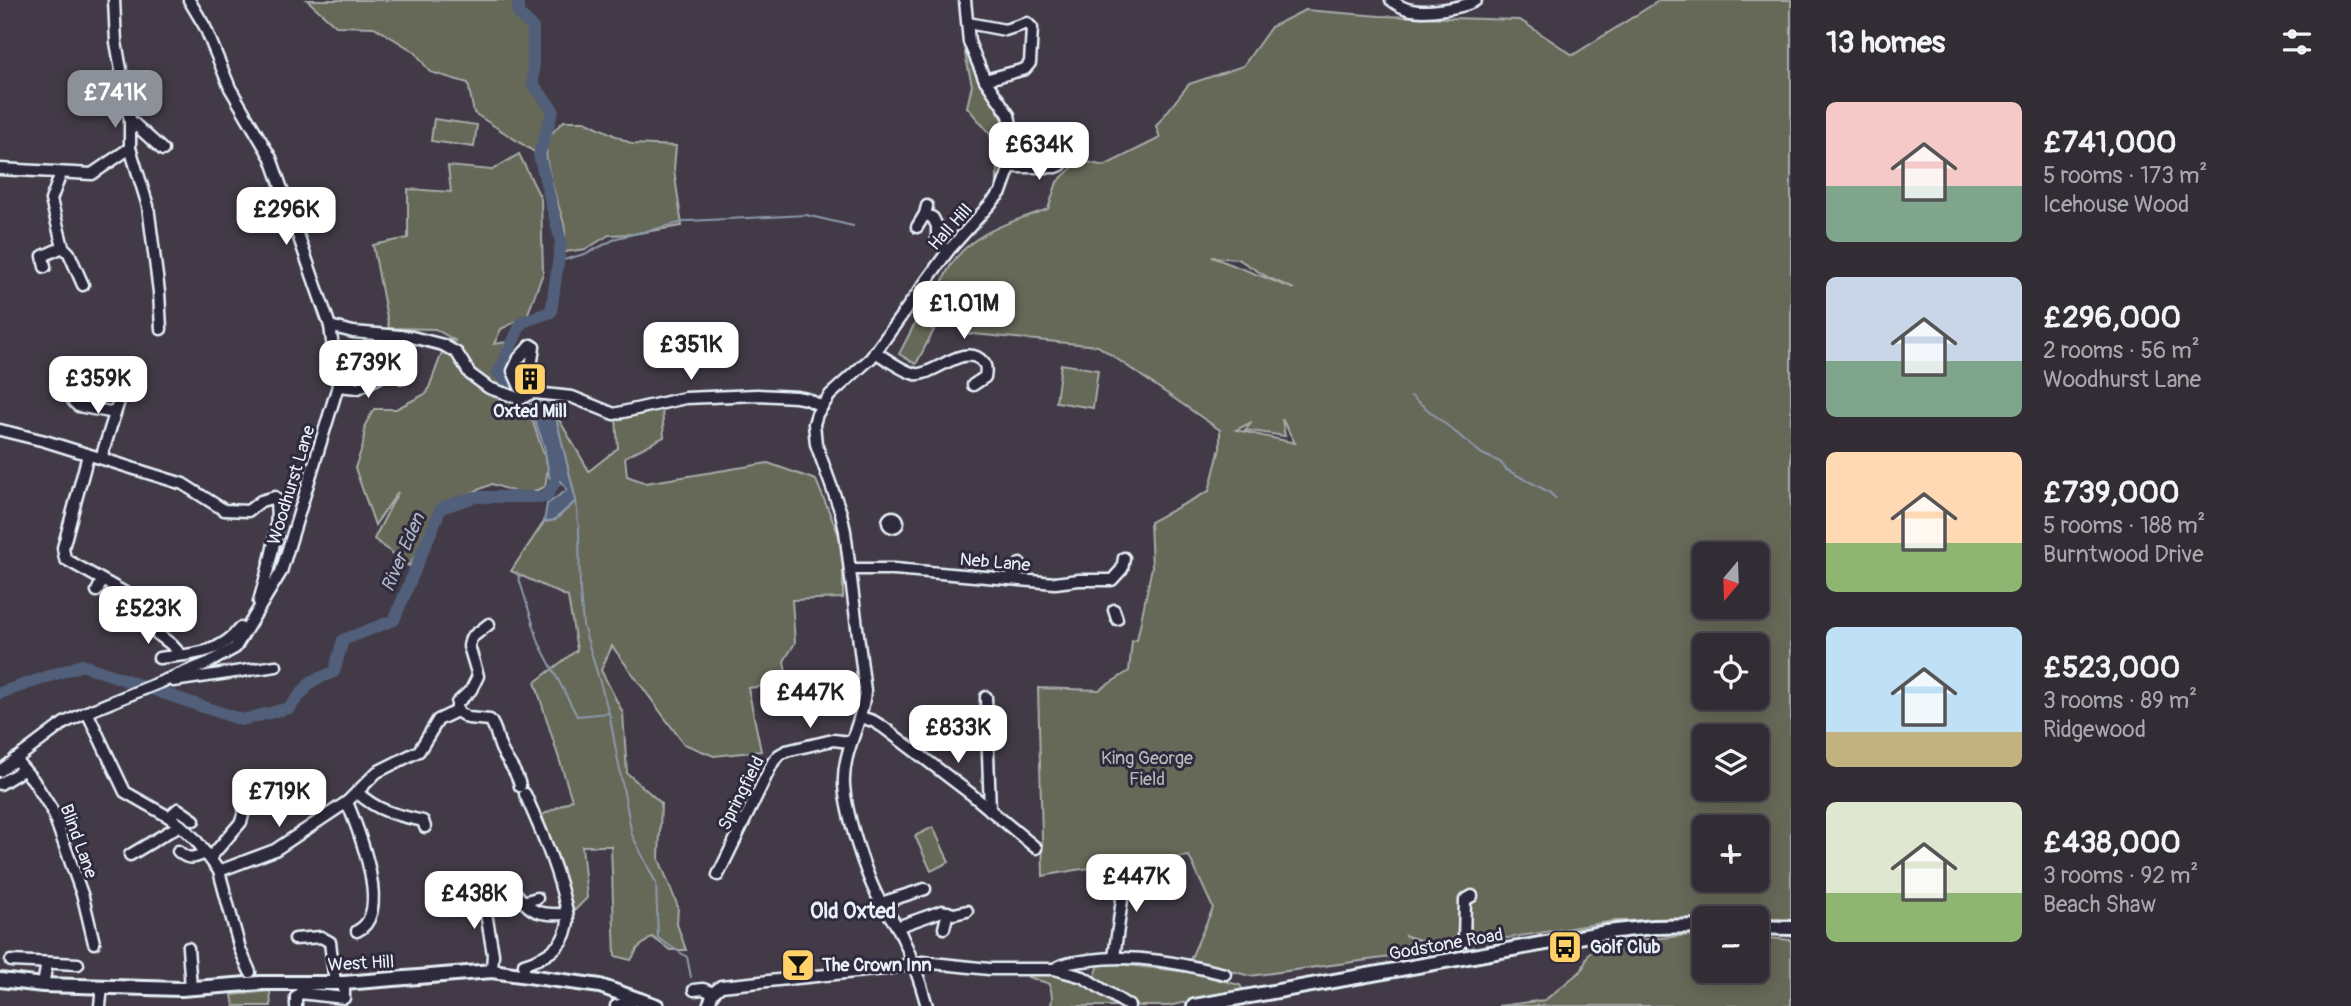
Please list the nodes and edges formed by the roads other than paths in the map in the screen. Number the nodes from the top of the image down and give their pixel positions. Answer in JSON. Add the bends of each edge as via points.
{"nodes":[{"id":1,"x":114,"y":0,"type":"edge"},
{"id":2,"x":189,"y":0,"type":"edge"},
{"id":3,"x":965,"y":0,"type":"edge"},
{"id":4,"x":1391,"y":0,"type":"edge"},
{"id":5,"x":1476,"y":0,"type":"edge"},
{"id":6,"x":968,"y":23,"type":"junction"},
{"id":7,"x":985,"y":80,"type":"junction"},
{"id":8,"x":130,"y":120,"type":"junction"},
{"id":9,"x":130,"y":148,"type":"junction"},
{"id":10,"x":163,"y":150,"type":"dead end"},
{"id":11,"x":1061,"y":165,"type":"dead end"},
{"id":12,"x":1010,"y":167,"type":"junction"},
{"id":13,"x":0,"y":169,"type":"edge"},
{"id":14,"x":61,"y":173,"type":"junction"},
{"id":15,"x":917,"y":227,"type":"dead end"},
{"id":16,"x":62,"y":247,"type":"junction"},
{"id":17,"x":948,"y":251,"type":"junction"},
{"id":18,"x":42,"y":259,"type":"dead end"},
{"id":19,"x":83,"y":285,"type":"dead end"},
{"id":20,"x":330,"y":326,"type":"junction"},
{"id":21,"x":162,"y":329,"type":"dead end"},
{"id":22,"x":875,"y":352,"type":"junction"},
{"id":23,"x":531,"y":368,"type":"dead end"},
{"id":24,"x":403,"y":378,"type":"dead end"},
{"id":25,"x":85,"y":380,"type":"dead end"},
{"id":26,"x":125,"y":383,"type":"dead end"},
{"id":27,"x":973,"y":385,"type":"dead end"},
{"id":28,"x":338,"y":386,"type":"junction"},
{"id":29,"x":73,"y":391,"type":"dead end"},
{"id":30,"x":529,"y":394,"type":"junction"},
{"id":31,"x":821,"y":406,"type":"junction"},
{"id":32,"x":93,"y":409,"type":"junction"},
{"id":33,"x":115,"y":412,"type":"junction"},
{"id":34,"x":0,"y":430,"type":"edge"},
{"id":35,"x":88,"y":454,"type":"junction"},
{"id":36,"x":101,"y":458,"type":"junction"},
{"id":37,"x":1124,"y":558,"type":"dead end"},
{"id":38,"x":1020,"y":564,"type":"dead end"},
{"id":39,"x":850,"y":569,"type":"junction"},
{"id":40,"x":1010,"y":579,"type":"junction"},
{"id":41,"x":102,"y":581,"type":"junction"},
{"id":42,"x":97,"y":591,"type":"dead end"},
{"id":43,"x":156,"y":606,"type":"dead end"},
{"id":44,"x":257,"y":608,"type":"junction"},
{"id":45,"x":154,"y":618,"type":"dead end"},
{"id":46,"x":489,"y":624,"type":"dead end"},
{"id":47,"x":181,"y":656,"type":"junction"},
{"id":48,"x":159,"y":658,"type":"dead end"},
{"id":49,"x":276,"y":666,"type":"dead end"},
{"id":50,"x":155,"y":684,"type":"junction"},
{"id":51,"x":986,"y":697,"type":"dead end"},
{"id":52,"x":457,"y":711,"type":"junction"},
{"id":53,"x":87,"y":712,"type":"junction"},
{"id":54,"x":860,"y":717,"type":"junction"},
{"id":55,"x":850,"y":742,"type":"junction"},
{"id":56,"x":15,"y":760,"type":"junction"},
{"id":57,"x":23,"y":770,"type":"junction"},
{"id":58,"x":0,"y":771,"type":"edge"},
{"id":59,"x":0,"y":784,"type":"edge"},
{"id":60,"x":296,"y":785,"type":"dead end"},
{"id":61,"x":989,"y":785,"type":"junction"},
{"id":62,"x":357,"y":792,"type":"junction"},
{"id":63,"x":971,"y":794,"type":"junction"},
{"id":64,"x":347,"y":802,"type":"junction"},
{"id":65,"x":990,"y":810,"type":"junction"},
{"id":66,"x":169,"y":817,"type":"junction"},
{"id":67,"x":194,"y":820,"type":"dead end"},
{"id":68,"x":424,"y":821,"type":"dead end"},
{"id":69,"x":180,"y":825,"type":"junction"},
{"id":70,"x":1036,"y":848,"type":"dead end"},
{"id":71,"x":178,"y":851,"type":"dead end"},
{"id":72,"x":130,"y":855,"type":"dead end"},
{"id":73,"x":208,"y":855,"type":"junction"},
{"id":74,"x":1129,"y":863,"type":"dead end"},
{"id":75,"x":219,"y":871,"type":"junction"},
{"id":76,"x":718,"y":875,"type":"dead end"},
{"id":77,"x":925,"y":889,"type":"dead end"},
{"id":78,"x":513,"y":890,"type":"dead end"},
{"id":79,"x":1472,"y":896,"type":"dead end"},
{"id":80,"x":537,"y":898,"type":"dead end"},
{"id":81,"x":523,"y":902,"type":"junction"},
{"id":82,"x":881,"y":903,"type":"junction"},
{"id":83,"x":443,"y":908,"type":"dead end"},
{"id":84,"x":968,"y":911,"type":"dead end"},
{"id":85,"x":948,"y":912,"type":"junction"},
{"id":86,"x":567,"y":914,"type":"junction"},
{"id":87,"x":897,"y":927,"type":"junction"},
{"id":88,"x":1692,"y":927,"type":"edge"},
{"id":89,"x":1769,"y":927,"type":"edge"},
{"id":90,"x":944,"y":928,"type":"dead end"},
{"id":91,"x":1791,"y":928,"type":"edge"},
{"id":92,"x":357,"y":930,"type":"dead end"},
{"id":93,"x":295,"y":939,"type":"dead end"},
{"id":94,"x":1464,"y":941,"type":"dead end"},
{"id":95,"x":94,"y":943,"type":"dead end"},
{"id":96,"x":188,"y":948,"type":"dead end"},
{"id":97,"x":1114,"y":957,"type":"junction"},
{"id":98,"x":1093,"y":960,"type":"junction"},
{"id":99,"x":12,"y":961,"type":"dead end"},
{"id":100,"x":47,"y":963,"type":"junction"},
{"id":101,"x":913,"y":963,"type":"junction"},
{"id":102,"x":78,"y":964,"type":"dead end"},
{"id":103,"x":1054,"y":969,"type":"junction"},
{"id":104,"x":492,"y":971,"type":"junction"},
{"id":105,"x":250,"y":972,"type":"dead end"},
{"id":106,"x":524,"y":974,"type":"junction"},
{"id":107,"x":1225,"y":974,"type":"dead end"},
{"id":108,"x":1083,"y":977,"type":"junction"},
{"id":109,"x":0,"y":980,"type":"edge"},
{"id":110,"x":340,"y":983,"type":"junction"},
{"id":111,"x":43,"y":985,"type":"junction"},
{"id":112,"x":102,"y":986,"type":"junction"},
{"id":113,"x":191,"y":988,"type":"junction"},
{"id":114,"x":694,"y":989,"type":"dead end"},
{"id":115,"x":620,"y":992,"type":"junction"},
{"id":116,"x":713,"y":993,"type":"junction"},
{"id":117,"x":640,"y":999,"type":"junction"},
{"id":118,"x":100,"y":1006,"type":"edge"},
{"id":119,"x":296,"y":1006,"type":"edge"},
{"id":120,"x":615,"y":1006,"type":"edge"},
{"id":121,"x":657,"y":1006,"type":"edge"},
{"id":122,"x":708,"y":1006,"type":"edge"},
{"id":123,"x":927,"y":1006,"type":"edge"},
{"id":124,"x":1129,"y":1006,"type":"edge"},
{"id":125,"x":1194,"y":1006,"type":"edge"}],
"edges":[{"from":1,"to":8,"type":"street","via":[[118,60]]},
{"from":2,"to":20,"type":"street","name":"Woodhurst Lane","via":[[230,89],[271,158]]},
{"from":3,"to":6,"type":"street","name":"Hall Hill"},
{"from":4,"to":5,"type":"street","via":[[1413,11],[1452,8]]},
{"from":6,"to":7,"type":"street","name":"Hall Hill","via":[[969,42]]},
{"from":6,"to":7,"type":"street","via":[[1005,30],[1027,23],[1032,29],[1030,63],[1025,69]]},
{"from":7,"to":12,"type":"street","name":"Hall Hill","via":[[1009,115]]},
{"from":8,"to":9,"type":"street"},
{"from":8,"to":10,"type":"street"},
{"from":9,"to":14,"type":"street","via":[[92,174]]},
{"from":9,"to":21,"type":"street","via":[[148,206]]},
{"from":11,"to":12,"type":"street"},
{"from":12,"to":17,"type":"street","name":"Hall Hill","via":[[1001,192]]},
{"from":13,"to":14,"type":"street"},
{"from":14,"to":16,"type":"street","via":[[51,200]]},
{"from":15,"to":17,"type":"street","via":[[926,210],[937,226],[937,242]]},
{"from":16,"to":18,"type":"street"},
{"from":16,"to":19,"type":"street"},
{"from":17,"to":22,"type":"street","name":"Hall Hill"},
{"from":20,"to":28,"type":"street","name":"Woodhurst Lane"},
{"from":20,"to":30,"type":"street","via":[[443,345],[457,353],[470,374],[489,388],[521,399]]},
{"from":22,"to":27,"type":"street","via":[[915,374],[958,357],[978,358],[987,370]]},
{"from":22,"to":31,"type":"street","name":"Hall Hill"},
{"from":23,"to":30,"type":"street","via":[[531,345],[513,372]]},
{"from":24,"to":28,"type":"street","via":[[389,373],[358,388]]},
{"from":25,"to":32,"type":"street","via":[[93,380]]},
{"from":26,"to":33,"type":"street"},
{"from":28,"to":44,"type":"street","name":"Woodhurst Lane","via":[[281,572]]},
{"from":29,"to":32,"type":"street","via":[[78,406]]},
{"from":30,"to":31,"type":"street","via":[[572,397],[614,414],[685,398],[757,395],[796,397]]},
{"from":31,"to":39,"type":"street","via":[[814,435],[841,513]]},
{"from":32,"to":33,"type":"street"},
{"from":33,"to":36,"type":"street"},
{"from":34,"to":35,"type":"street"},
{"from":35,"to":36,"type":"street"},
{"from":35,"to":41,"type":"street","via":[[63,554]]},
{"from":36,"to":44,"type":"street","via":[[183,484],[224,510],[248,511],[275,496],[273,548]]},
{"from":37,"to":40,"type":"street","name":"Neb Lane","via":[[1122,569],[1112,580],[1055,583]]},
{"from":38,"to":40,"type":"street"},
{"from":39,"to":40,"type":"street","name":"Neb Lane"},
{"from":39,"to":54,"type":"street","via":[[865,691]]},
{"from":41,"to":42,"type":"street"},
{"from":41,"to":43,"type":"street"},
{"from":44,"to":47,"type":"street","via":[[233,637],[209,652]]},
{"from":44,"to":50,"type":"street","name":"Woodhurst Lane","via":[[235,648]]},
{"from":45,"to":47,"type":"street","via":[[155,632]]},
{"from":46,"to":52,"type":"street","via":[[471,638],[478,676],[457,703]]},
{"from":47,"to":48,"type":"street"},
{"from":49,"to":50,"type":"street"},
{"from":50,"to":53,"type":"street","name":"Woodhurst Lane"},
{"from":51,"to":61,"type":"street"},
{"from":52,"to":62,"type":"street","via":[[438,720],[419,751],[377,772]]},
{"from":52,"to":86,"type":"street","via":[[468,718],[490,720],[498,732],[500,746],[517,773],[555,862]]},
{"from":53,"to":56,"type":"street","name":"Woodhurst Lane","via":[[64,723]]},
{"from":53,"to":66,"type":"street","via":[[125,792]]},
{"from":54,"to":55,"type":"street"},
{"from":54,"to":63,"type":"street","via":[[873,720]]},
{"from":55,"to":76,"type":"street","name":"Springfield","via":[[833,740],[779,755]]},
{"from":55,"to":82,"type":"street","via":[[845,795],[863,862]]},
{"from":56,"to":57,"type":"street","name":"Blind Lane"},
{"from":56,"to":58,"type":"street","name":"Woodhurst Lane"},
{"from":57,"to":59,"type":"street"},
{"from":57,"to":95,"type":"street","name":"Blind Lane","via":[[52,810]]},
{"from":60,"to":73,"type":"street","via":[[258,790],[248,798],[241,822]]},
{"from":61,"to":63,"type":"street"},
{"from":61,"to":65,"type":"street"},
{"from":62,"to":64,"type":"street"},
{"from":62,"to":68,"type":"street","via":[[384,812]]},
{"from":63,"to":65,"type":"street"},
{"from":64,"to":75,"type":"street","via":[[275,850]]},
{"from":64,"to":92,"type":"street","via":[[372,885],[371,918]]},
{"from":65,"to":70,"type":"street"},
{"from":66,"to":67,"type":"street","via":[[178,809]]},
{"from":66,"to":69,"type":"street"},
{"from":69,"to":72,"type":"street"},
{"from":69,"to":73,"type":"street"},
{"from":71,"to":73,"type":"street","via":[[191,859]]},
{"from":73,"to":75,"type":"street"},
{"from":74,"to":97,"type":"street"},
{"from":75,"to":105,"type":"street"},
{"from":77,"to":82,"type":"street"},
{"from":78,"to":81,"type":"street"},
{"from":79,"to":94,"type":"street","via":[[1465,900]]},
{"from":80,"to":81,"type":"street"},
{"from":81,"to":86,"type":"street","via":[[541,915]]},
{"from":82,"to":87,"type":"street"},
{"from":83,"to":104,"type":"street","via":[[462,910],[484,901]]},
{"from":84,"to":85,"type":"street"},
{"from":85,"to":87,"type":"street"},
{"from":85,"to":90,"type":"street"},
{"from":86,"to":106,"type":"street","via":[[560,942],[549,954],[524,964]]},
{"from":87,"to":101,"type":"street"},
{"from":88,"to":125,"type":"main road","name":"Godstone Road","via":[[1607,932]]},
{"from":89,"to":91,"type":"main road"},
{"from":93,"to":110,"type":"street","via":[[330,937]]},
{"from":96,"to":113,"type":"street"},
{"from":97,"to":98,"type":"street"},
{"from":97,"to":107,"type":"street","via":[[1167,961]]},
{"from":98,"to":103,"type":"street"},
{"from":98,"to":108,"type":"street"},
{"from":99,"to":100,"type":"street"},
{"from":100,"to":102,"type":"street"},
{"from":100,"to":111,"type":"street"},
{"from":101,"to":103,"type":"street"},
{"from":101,"to":116,"type":"street","via":[[721,986]]},
{"from":101,"to":123,"type":"street"},
{"from":103,"to":108,"type":"street"},
{"from":104,"to":106,"type":"main road","name":"West Hill"},
{"from":104,"to":110,"type":"main road","name":"West Hill"},
{"from":106,"to":115,"type":"main road","name":"West Hill"},
{"from":108,"to":124,"type":"street"},
{"from":109,"to":111,"type":"main road","name":"West Hill"},
{"from":110,"to":113,"type":"main road","name":"West Hill"},
{"from":110,"to":119,"type":"street","via":[[344,998],[300,993]]},
{"from":111,"to":112,"type":"main road","name":"West Hill"},
{"from":112,"to":113,"type":"main road","name":"West Hill"},
{"from":112,"to":118,"type":"street"},
{"from":114,"to":116,"type":"street"},
{"from":115,"to":117,"type":"main road","name":"West Hill"},
{"from":115,"to":120,"type":"street"},
{"from":116,"to":122,"type":"street"},
{"from":117,"to":120,"type":"street"},
{"from":117,"to":121,"type":"main road"}]}
